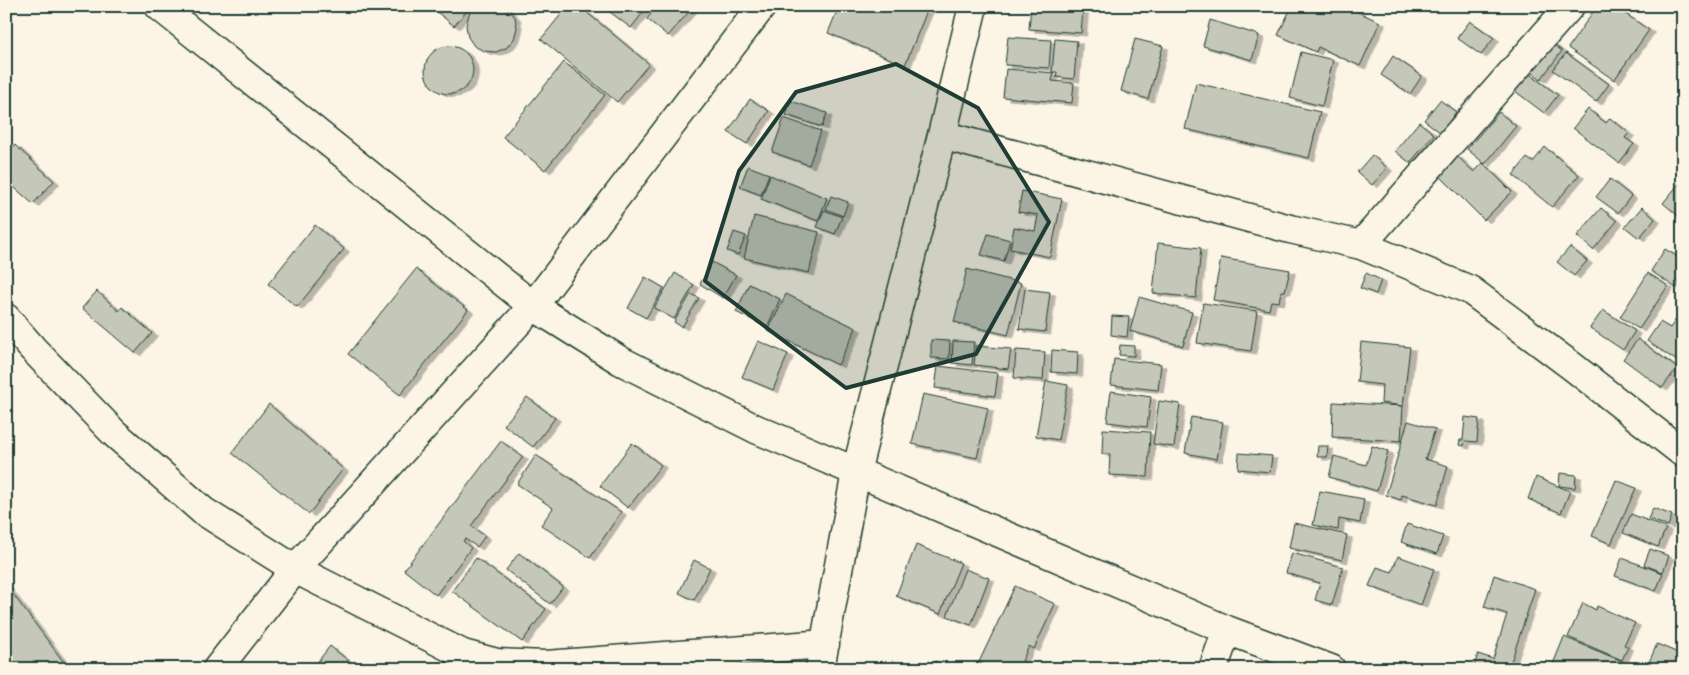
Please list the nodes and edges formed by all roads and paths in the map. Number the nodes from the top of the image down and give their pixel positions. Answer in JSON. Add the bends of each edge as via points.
{"nodes":[{"id":1,"x":159,"y":6,"type":"edge"},
{"id":2,"x":762,"y":6,"type":"edge"},
{"id":3,"x":973,"y":6,"type":"edge"},
{"id":4,"x":1570,"y":6,"type":"edge"},
{"id":5,"x":942,"y":135,"type":"junction"},
{"id":6,"x":1361,"y":245,"type":"junction"},
{"id":7,"x":532,"y":306,"type":"junction"},
{"id":8,"x":6,"y":318,"type":"edge"},
{"id":9,"x":1683,"y":453,"type":"edge"},
{"id":10,"x":856,"y":472,"type":"junction"},
{"id":11,"x":295,"y":569,"type":"junction"},
{"id":12,"x":1227,"y":630,"type":"junction"},
{"id":13,"x":823,"y":656,"type":"edge"},
{"id":14,"x":216,"y":669,"type":"edge"},
{"id":15,"x":1213,"y":669,"type":"edge"},
{"id":16,"x":1331,"y":669,"type":"edge"}],
"edges":[{"from":1,"to":7,"type":"street"},
{"from":2,"to":7,"type":"street"},
{"from":3,"to":5,"type":"street"},
{"from":4,"to":6,"type":"street"},
{"from":5,"to":6,"type":"street","via":[[1290,229]]},
{"from":5,"to":10,"type":"street"},
{"from":6,"to":9,"type":"street","via":[[1470,290]]},
{"from":7,"to":10,"type":"street","via":[[621,361],[756,429]]},
{"from":7,"to":11,"type":"street"},
{"from":8,"to":11,"type":"street","via":[[114,433],[203,511]]},
{"from":10,"to":12,"type":"street"},
{"from":10,"to":13,"type":"street"},
{"from":11,"to":13,"type":"street","via":[[464,654],[496,663],[546,665]]},
{"from":11,"to":14,"type":"street"},
{"from":12,"to":15,"type":"street"},
{"from":12,"to":16,"type":"street"}]}
